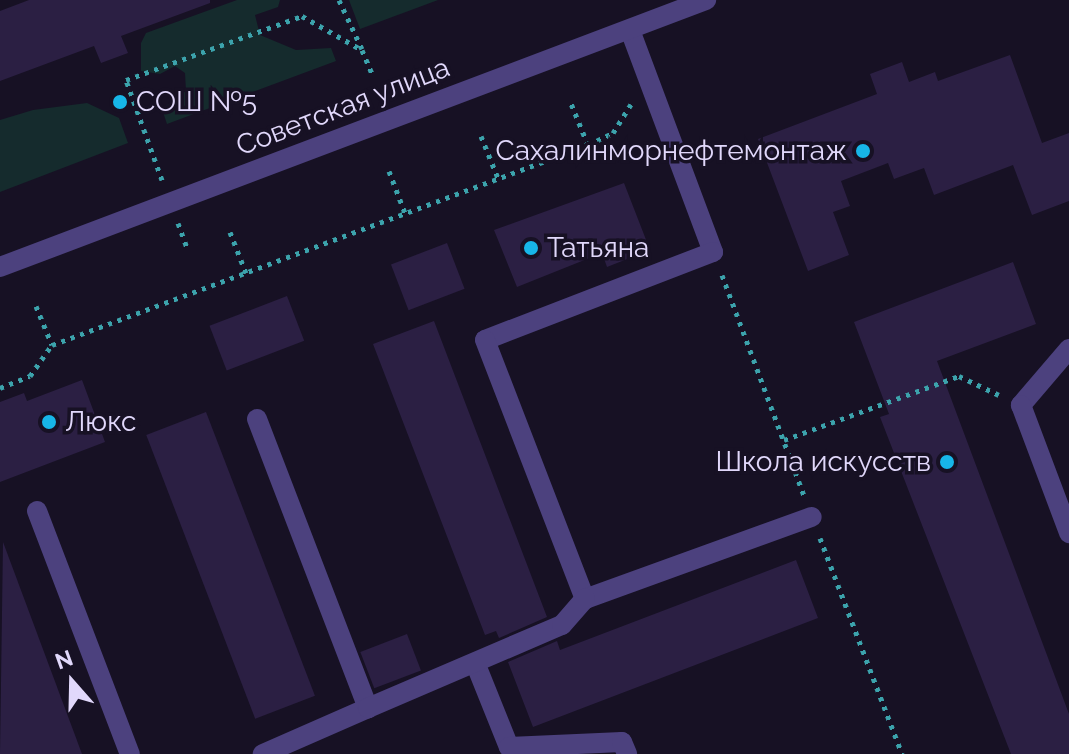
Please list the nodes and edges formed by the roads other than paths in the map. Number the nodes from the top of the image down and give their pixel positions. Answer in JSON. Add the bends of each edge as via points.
{"nodes":[{"id":1,"x":706,"y":0,"type":"edge"},
{"id":2,"x":630,"y":30,"type":"junction"},
{"id":3,"x":0,"y":267,"type":"edge"},
{"id":4,"x":1069,"y":349,"type":"edge"},
{"id":5,"x":257,"y":419,"type":"dead end"},
{"id":6,"x":37,"y":511,"type":"dead end"},
{"id":7,"x":812,"y":517,"type":"dead end"},
{"id":8,"x":1069,"y":533,"type":"edge"},
{"id":9,"x":585,"y":599,"type":"junction"},
{"id":10,"x":476,"y":665,"type":"junction"},
{"id":11,"x":368,"y":708,"type":"junction"},
{"id":12,"x":294,"y":749,"type":"edge"},
{"id":13,"x":130,"y":754,"type":"edge"},
{"id":14,"x":263,"y":754,"type":"edge"},
{"id":15,"x":627,"y":754,"type":"edge"}],
"edges":[{"from":1,"to":2,"type":"street","name":"Советская улица"},
{"from":2,"to":3,"type":"street","name":"Советская улица"},
{"from":2,"to":9,"type":"street","via":[[713,252],[485,340]]},
{"from":4,"to":8,"type":"street","via":[[1021,405]]},
{"from":5,"to":11,"type":"street"},
{"from":6,"to":13,"type":"street"},
{"from":7,"to":9,"type":"street"},
{"from":9,"to":10,"type":"street","via":[[562,625]]},
{"from":10,"to":11,"type":"street"},
{"from":10,"to":15,"type":"street","via":[[509,747],[622,742]]},
{"from":11,"to":12,"type":"street"},
{"from":12,"to":14,"type":"street"}]}
